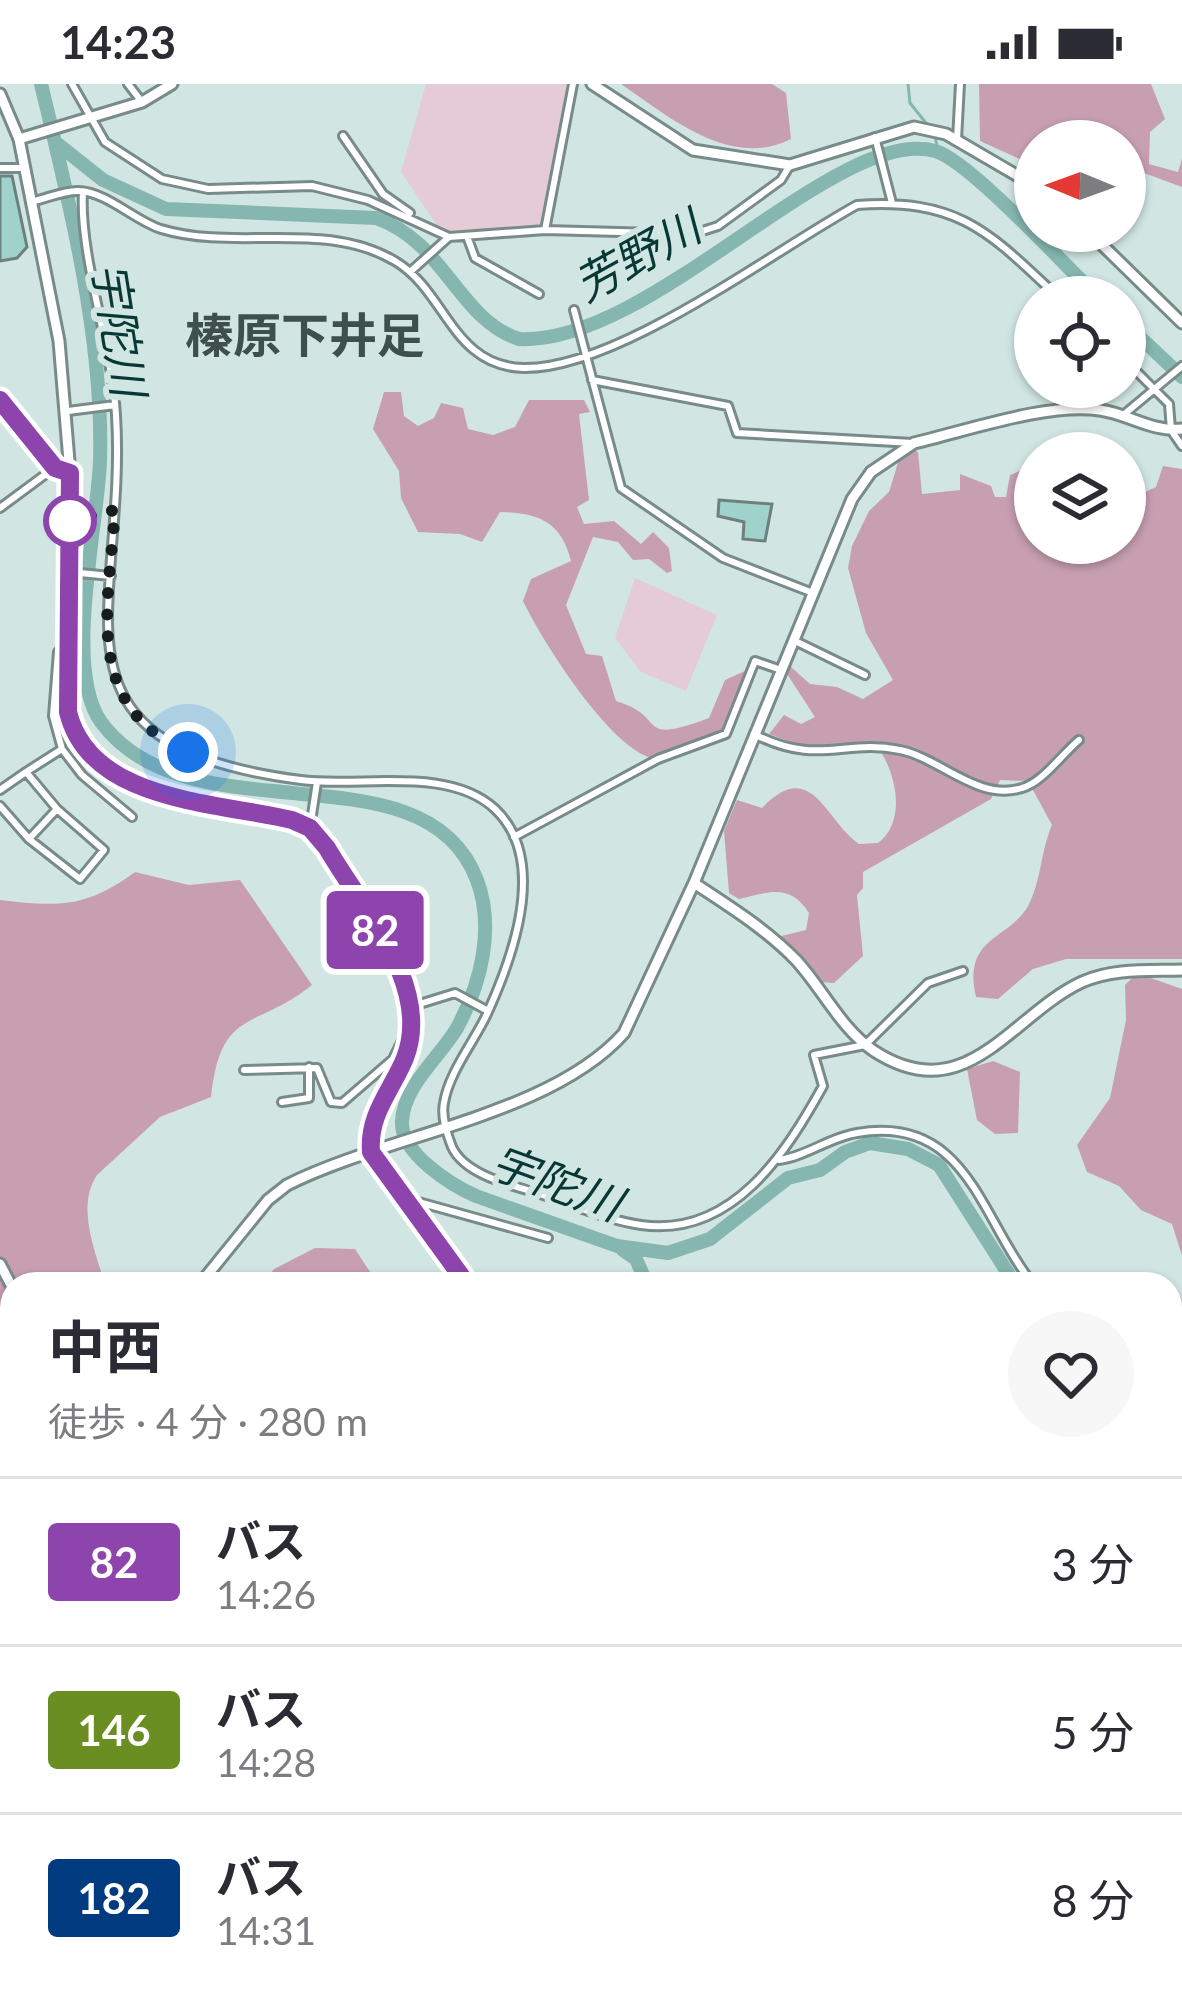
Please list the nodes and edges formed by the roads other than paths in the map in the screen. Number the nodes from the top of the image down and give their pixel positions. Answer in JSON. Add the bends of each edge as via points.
{"nodes":[{"id":1,"x":72,"y":84,"type":"edge"},
{"id":2,"x":128,"y":84,"type":"edge"},
{"id":3,"x":172,"y":84,"type":"edge"},
{"id":4,"x":573,"y":84,"type":"edge"},
{"id":5,"x":592,"y":84,"type":"edge"},
{"id":6,"x":960,"y":84,"type":"edge"},
{"id":7,"x":0,"y":94,"type":"edge"},
{"id":8,"x":142,"y":102,"type":"junction"},
{"id":9,"x":86,"y":120,"type":"junction"},
{"id":10,"x":343,"y":136,"type":"dead end"},
{"id":11,"x":24,"y":138,"type":"junction"},
{"id":12,"x":876,"y":139,"type":"junction"},
{"id":13,"x":956,"y":140,"type":"junction"},
{"id":14,"x":790,"y":165,"type":"junction"},
{"id":15,"x":0,"y":168,"type":"edge"},
{"id":16,"x":27,"y":168,"type":"junction"},
{"id":17,"x":1014,"y":174,"type":"edge"},
{"id":18,"x":79,"y":191,"type":"junction"},
{"id":19,"x":34,"y":201,"type":"junction"},
{"id":20,"x":892,"y":203,"type":"junction"},
{"id":21,"x":412,"y":217,"type":"junction"},
{"id":22,"x":545,"y":230,"type":"junction"},
{"id":23,"x":468,"y":239,"type":"junction"},
{"id":24,"x":445,"y":240,"type":"junction"},
{"id":25,"x":1109,"y":252,"type":"edge"},
{"id":26,"x":412,"y":270,"type":"junction"},
{"id":27,"x":1035,"y":276,"type":"edge"},
{"id":28,"x":539,"y":294,"type":"dead end"},
{"id":29,"x":574,"y":310,"type":"dead end"},
{"id":30,"x":1182,"y":323,"type":"edge"},
{"id":31,"x":588,"y":352,"type":"junction"},
{"id":32,"x":1182,"y":366,"type":"edge"},
{"id":33,"x":1146,"y":376,"type":"edge"},
{"id":34,"x":592,"y":380,"type":"junction"},
{"id":35,"x":1161,"y":388,"type":"junction"},
{"id":36,"x":0,"y":400,"type":"edge"},
{"id":37,"x":114,"y":405,"type":"junction"},
{"id":38,"x":74,"y":410,"type":"junction"},
{"id":39,"x":1122,"y":416,"type":"junction"},
{"id":40,"x":1176,"y":430,"type":"edge"},
{"id":41,"x":914,"y":443,"type":"junction"},
{"id":42,"x":1182,"y":446,"type":"edge"},
{"id":43,"x":55,"y":468,"type":"junction"},
{"id":44,"x":70,"y":473,"type":"junction"},
{"id":45,"x":0,"y":508,"type":"edge"},
{"id":46,"x":70,"y":525,"type":"junction"},
{"id":47,"x":72,"y":572,"type":"junction"},
{"id":48,"x":110,"y":576,"type":"junction"},
{"id":49,"x":813,"y":592,"type":"junction"},
{"id":50,"x":794,"y":640,"type":"junction"},
{"id":51,"x":68,"y":644,"type":"junction"},
{"id":52,"x":781,"y":670,"type":"junction"},
{"id":53,"x":865,"y":675,"type":"dead end"},
{"id":54,"x":754,"y":734,"type":"junction"},
{"id":55,"x":1079,"y":740,"type":"dead end"},
{"id":56,"x":62,"y":749,"type":"junction"},
{"id":57,"x":26,"y":772,"type":"junction"},
{"id":58,"x":316,"y":783,"type":"junction"},
{"id":59,"x":0,"y":790,"type":"edge"},
{"id":60,"x":0,"y":806,"type":"edge"},
{"id":61,"x":57,"y":809,"type":"junction"},
{"id":62,"x":132,"y":817,"type":"dead end"},
{"id":63,"x":312,"y":823,"type":"junction"},
{"id":64,"x":514,"y":837,"type":"junction"},
{"id":65,"x":29,"y":839,"type":"junction"},
{"id":66,"x":694,"y":883,"type":"junction"},
{"id":67,"x":1182,"y":970,"type":"edge"},
{"id":68,"x":963,"y":971,"type":"dead end"},
{"id":69,"x":413,"y":1006,"type":"junction"},
{"id":70,"x":486,"y":1009,"type":"junction"},
{"id":71,"x":412,"y":1027,"type":"junction"},
{"id":72,"x":865,"y":1045,"type":"junction"},
{"id":73,"x":309,"y":1067,"type":"junction"},
{"id":74,"x":244,"y":1070,"type":"dead end"},
{"id":75,"x":282,"y":1102,"type":"dead end"},
{"id":76,"x":443,"y":1126,"type":"junction"},
{"id":77,"x":377,"y":1149,"type":"junction"},
{"id":78,"x":779,"y":1160,"type":"junction"},
{"id":79,"x":401,"y":1198,"type":"junction"},
{"id":80,"x":548,"y":1238,"type":"dead end"},
{"id":81,"x":210,"y":1272,"type":"edge"},
{"id":82,"x":458,"y":1272,"type":"edge"},
{"id":83,"x":1026,"y":1272,"type":"edge"}],
"edges":[{"from":1,"to":9,"type":"street"},
{"from":2,"to":8,"type":"street"},
{"from":3,"to":8,"type":"street"},
{"from":4,"to":22,"type":"street"},
{"from":5,"to":14,"type":"street","via":[[693,150]]},
{"from":6,"to":13,"type":"street"},
{"from":7,"to":11,"type":"street"},
{"from":8,"to":9,"type":"street"},
{"from":9,"to":11,"type":"street"},
{"from":9,"to":21,"type":"street","via":[[126,158],[185,186],[312,186]]},
{"from":10,"to":21,"type":"street","via":[[382,194]]},
{"from":11,"to":16,"type":"street"},
{"from":12,"to":13,"type":"street","via":[[914,127]]},
{"from":12,"to":14,"type":"street"},
{"from":12,"to":20,"type":"street"},
{"from":13,"to":17,"type":"street"},
{"from":14,"to":22,"type":"street","via":[[718,226],[693,234]]},
{"from":15,"to":16,"type":"street"},
{"from":16,"to":19,"type":"street"},
{"from":18,"to":19,"type":"street"},
{"from":18,"to":26,"type":"street","via":[[162,229],[346,243]]},
{"from":18,"to":37,"type":"street"},
{"from":19,"to":38,"type":"street"},
{"from":20,"to":27,"type":"street","via":[[980,225]]},
{"from":20,"to":31,"type":"street","via":[[857,206],[657,324]]},
{"from":21,"to":24,"type":"street"},
{"from":22,"to":23,"type":"street"},
{"from":23,"to":24,"type":"street"},
{"from":23,"to":28,"type":"street","via":[[475,258]]},
{"from":24,"to":26,"type":"street"},
{"from":25,"to":30,"type":"street"},
{"from":26,"to":31,"type":"street","via":[[456,336],[492,362],[534,368]]},
{"from":29,"to":31,"type":"street"},
{"from":31,"to":34,"type":"street"},
{"from":32,"to":35,"type":"street"},
{"from":33,"to":35,"type":"street"},
{"from":34,"to":41,"type":"street","via":[[728,406],[737,433]]},
{"from":34,"to":49,"type":"street","via":[[627,496],[723,558]]},
{"from":35,"to":39,"type":"street"},
{"from":35,"to":40,"type":"street"},
{"from":36,"to":43,"type":"highway"},
{"from":37,"to":38,"type":"street"},
{"from":37,"to":48,"type":"street"},
{"from":38,"to":44,"type":"street"},
{"from":39,"to":40,"type":"street"},
{"from":39,"to":41,"type":"street","via":[[1073,409]]},
{"from":40,"to":42,"type":"street"},
{"from":41,"to":49,"type":"street","via":[[872,472],[852,499]]},
{"from":43,"to":44,"type":"highway"},
{"from":43,"to":45,"type":"street"},
{"from":43,"to":46,"type":"highway"},
{"from":44,"to":46,"type":"highway"},
{"from":46,"to":47,"type":"highway"},
{"from":47,"to":48,"type":"street"},
{"from":47,"to":51,"type":"highway"},
{"from":48,"to":58,"type":"street","via":[[110,669],[136,718],[188,752]]},
{"from":49,"to":50,"type":"street"},
{"from":50,"to":52,"type":"street"},
{"from":50,"to":53,"type":"street"},
{"from":51,"to":56,"type":"street","via":[[58,652],[53,716]]},
{"from":51,"to":63,"type":"highway","via":[[68,712],[97,766],[131,784]]},
{"from":52,"to":54,"type":"street"},
{"from":52,"to":64,"type":"street","via":[[755,661],[732,723],[712,743],[658,759]]},
{"from":54,"to":55,"type":"street","via":[[803,752],[898,749],[1004,790],[1028,786]]},
{"from":54,"to":66,"type":"street"},
{"from":56,"to":57,"type":"street"},
{"from":56,"to":62,"type":"street"},
{"from":57,"to":59,"type":"street"},
{"from":57,"to":61,"type":"street"},
{"from":58,"to":63,"type":"street"},
{"from":58,"to":64,"type":"street","via":[[446,786],[495,809]]},
{"from":60,"to":65,"type":"street"},
{"from":61,"to":65,"type":"street"},
{"from":61,"to":65,"type":"street","via":[[104,850],[80,879]]},
{"from":63,"to":69,"type":"highway"},
{"from":64,"to":70,"type":"street","via":[[524,889]]},
{"from":66,"to":72,"type":"street","via":[[770,935]]},
{"from":66,"to":76,"type":"street","via":[[638,1011],[606,1053],[558,1084]]},
{"from":67,"to":72,"type":"street","via":[[1110,973],[1079,983],[994,1048],[956,1066],[904,1065]]},
{"from":68,"to":72,"type":"street","via":[[928,983]]},
{"from":69,"to":70,"type":"street","via":[[454,993]]},
{"from":69,"to":71,"type":"highway"},
{"from":70,"to":76,"type":"street","via":[[448,1087]]},
{"from":71,"to":73,"type":"street","via":[[404,1028],[393,1059],[346,1102],[331,1102],[322,1074]]},
{"from":71,"to":77,"type":"highway","via":[[373,1122]]},
{"from":72,"to":78,"type":"street","via":[[814,1055],[823,1086]]},
{"from":73,"to":74,"type":"street"},
{"from":73,"to":75,"type":"street","via":[[309,1098]]},
{"from":76,"to":77,"type":"street"},
{"from":76,"to":78,"type":"street","via":[[457,1156],[495,1180],[644,1225],[687,1222],[727,1204]]},
{"from":77,"to":79,"type":"highway"},
{"from":77,"to":81,"type":"street","via":[[313,1172],[268,1200]]},
{"from":78,"to":83,"type":"street","via":[[863,1131],[930,1144],[968,1175]]},
{"from":79,"to":80,"type":"street"},
{"from":79,"to":82,"type":"highway"}]}
